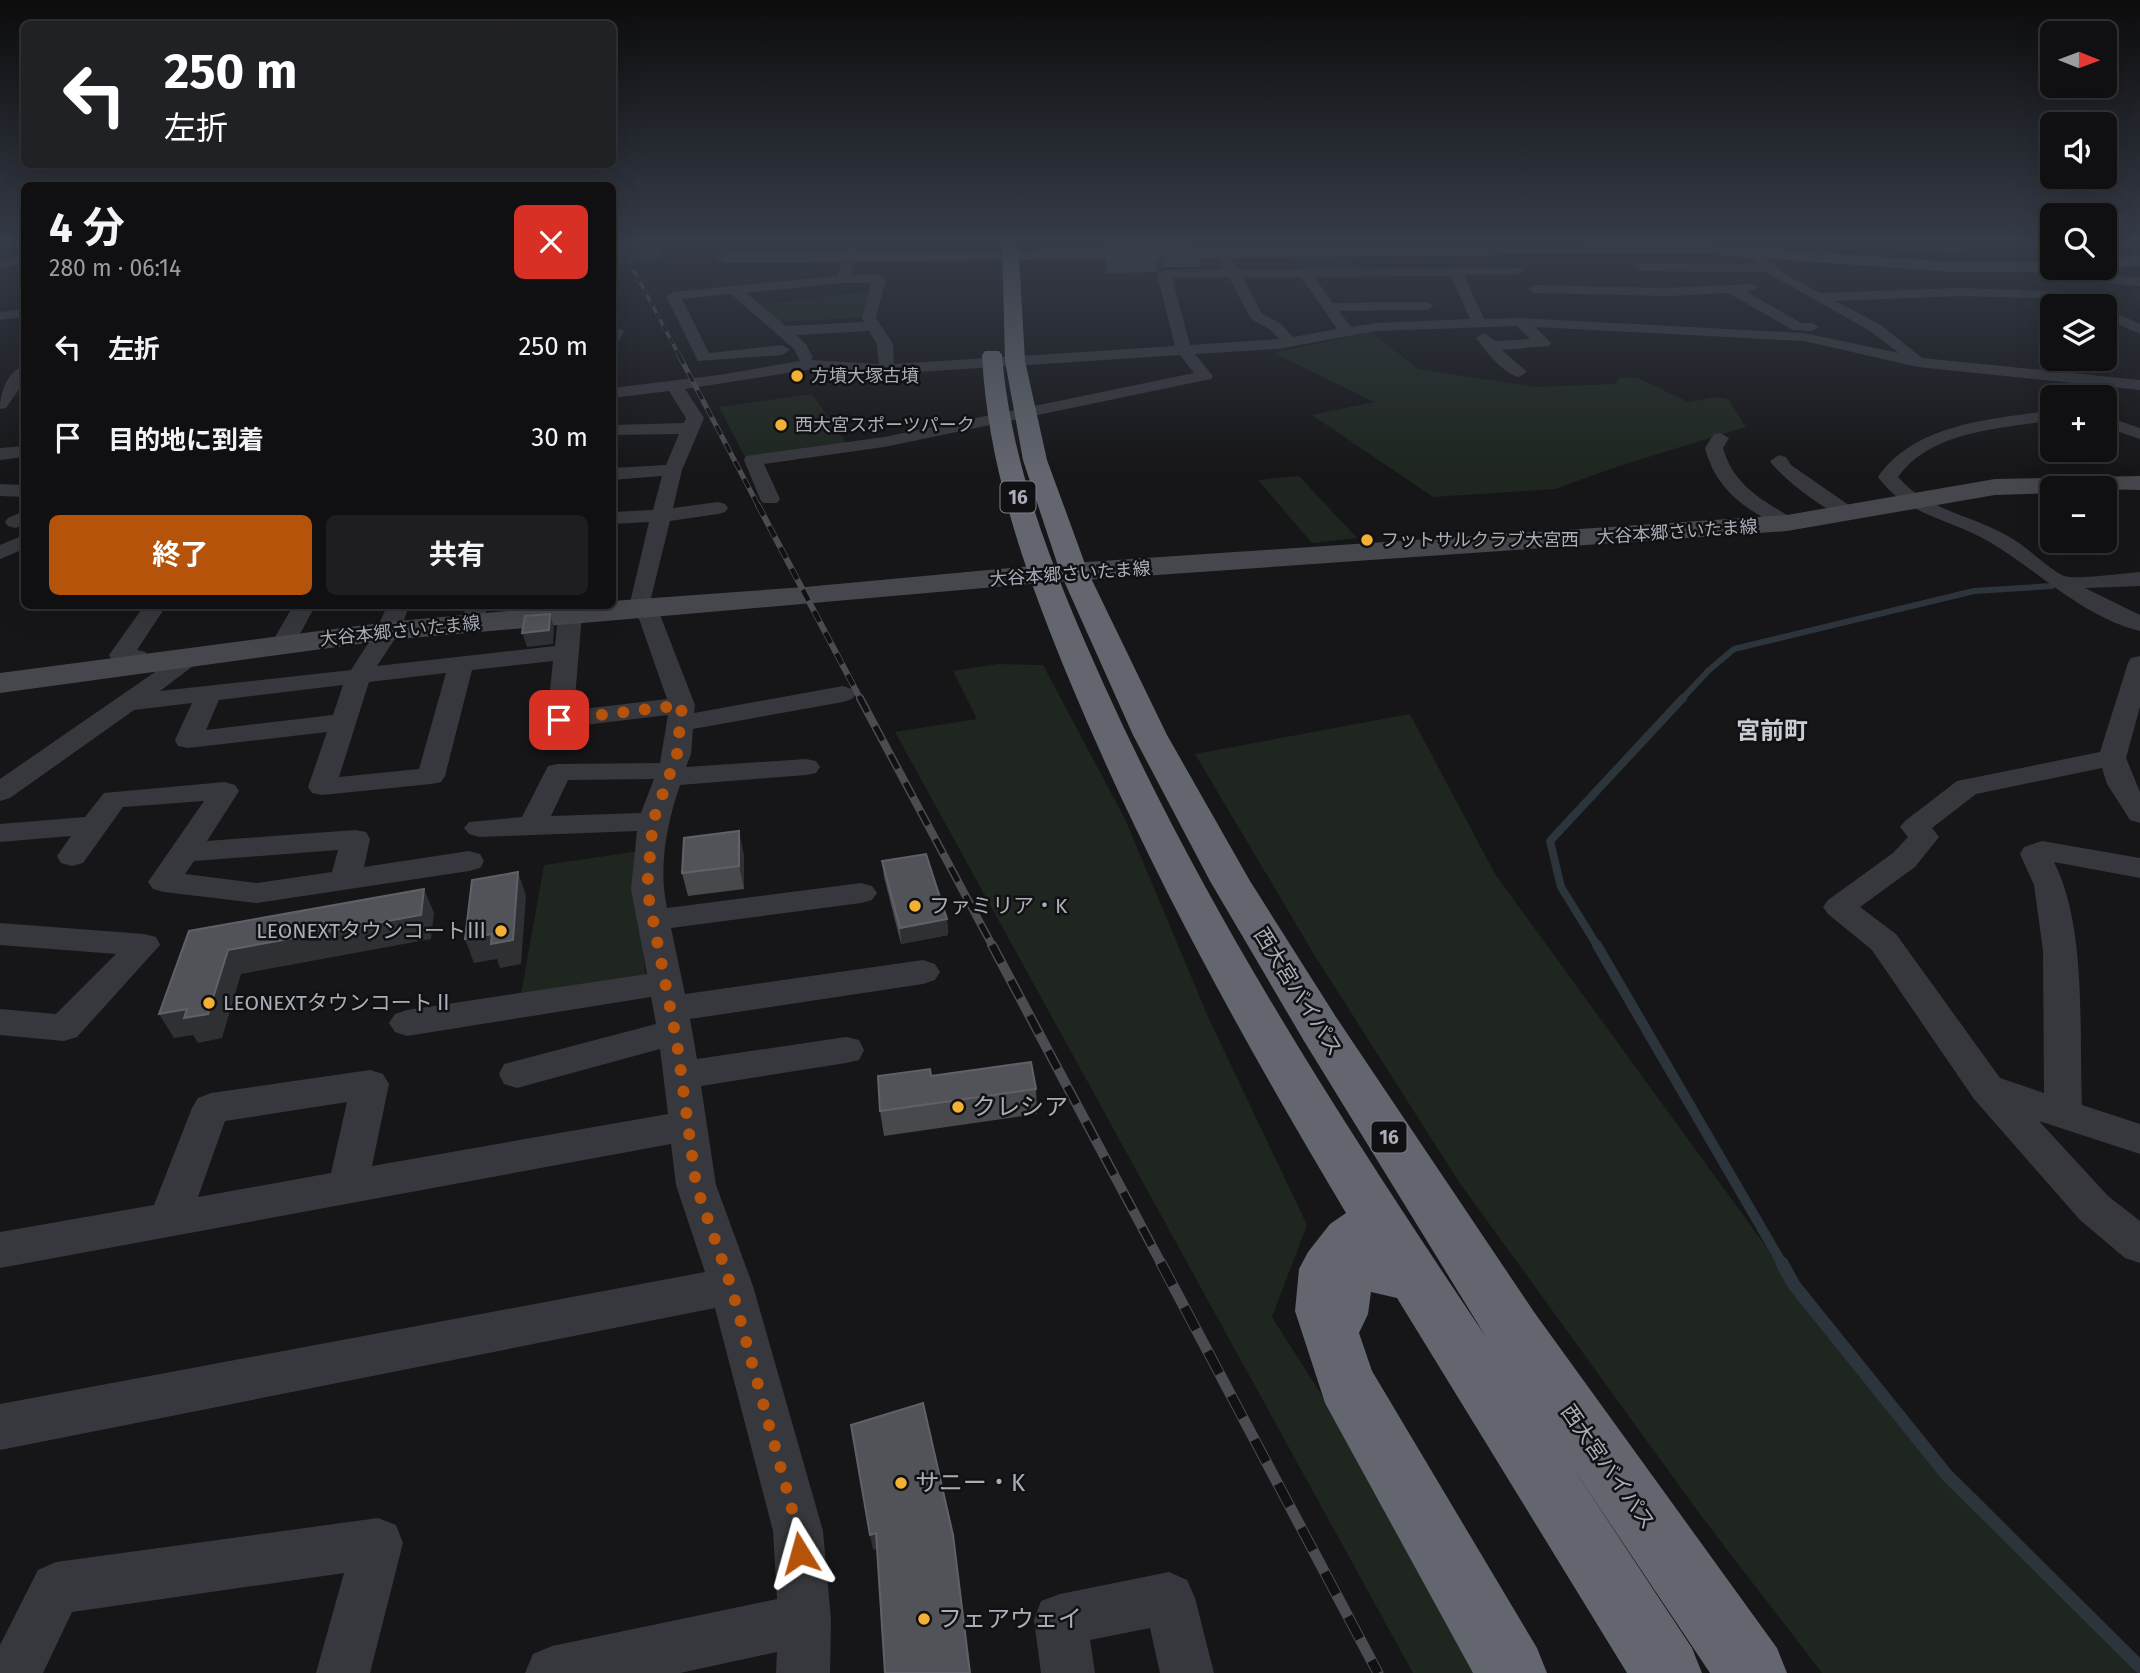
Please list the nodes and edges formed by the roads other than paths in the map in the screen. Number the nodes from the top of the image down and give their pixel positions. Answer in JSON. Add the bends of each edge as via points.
{"nodes":[{"id":1,"x":684,"y":317,"type":"edge"},
{"id":2,"x":765,"y":317,"type":"edge"},
{"id":3,"x":869,"y":317,"type":"edge"},
{"id":4,"x":1013,"y":317,"type":"edge"},
{"id":5,"x":1175,"y":317,"type":"edge"},
{"id":6,"x":1258,"y":317,"type":"edge"},
{"id":7,"x":1336,"y":317,"type":"edge"},
{"id":8,"x":1468,"y":317,"type":"edge"},
{"id":9,"x":1529,"y":317,"type":"edge"},
{"id":10,"x":1594,"y":317,"type":"edge"},
{"id":11,"x":1625,"y":317,"type":"edge"},
{"id":12,"x":1691,"y":317,"type":"edge"},
{"id":13,"x":1781,"y":317,"type":"edge"},
{"id":14,"x":1856,"y":317,"type":"edge"},
{"id":15,"x":2117,"y":318,"type":"edge"},
{"id":16,"x":1521,"y":322,"type":"junction"},
{"id":17,"x":1474,"y":323,"type":"junction"},
{"id":18,"x":873,"y":326,"type":"junction"},
{"id":19,"x":1632,"y":326,"type":"junction"},
{"id":20,"x":1874,"y":326,"type":"junction"},
{"id":21,"x":1702,"y":330,"type":"junction"},
{"id":22,"x":2140,"y":330,"type":"edge"},
{"id":23,"x":781,"y":331,"type":"junction"},
{"id":24,"x":1346,"y":331,"type":"junction"},
{"id":25,"x":991,"y":338,"type":"dead end"},
{"id":26,"x":1290,"y":342,"type":"junction"},
{"id":27,"x":1489,"y":346,"type":"junction"},
{"id":28,"x":801,"y":347,"type":"junction"},
{"id":29,"x":1184,"y":350,"type":"junction"},
{"id":30,"x":1101,"y":355,"type":"junction"},
{"id":31,"x":1015,"y":361,"type":"junction"},
{"id":32,"x":1918,"y":362,"type":"junction"},
{"id":33,"x":992,"y":363,"type":"junction"},
{"id":34,"x":807,"y":365,"type":"junction"},
{"id":35,"x":1979,"y":368,"type":"junction"},
{"id":36,"x":887,"y":369,"type":"junction"},
{"id":37,"x":1520,"y":372,"type":"dead end"},
{"id":38,"x":21,"y":375,"type":"edge"},
{"id":39,"x":2110,"y":382,"type":"junction"},
{"id":40,"x":674,"y":385,"type":"junction"},
{"id":41,"x":2140,"y":385,"type":"edge"},
{"id":42,"x":2019,"y":389,"type":"dead end"},
{"id":43,"x":1127,"y":391,"type":"junction"},
{"id":44,"x":616,"y":392,"type":"edge"},
{"id":45,"x":2140,"y":395,"type":"edge"},
{"id":46,"x":0,"y":404,"type":"edge"},
{"id":47,"x":21,"y":408,"type":"edge"},
{"id":48,"x":0,"y":411,"type":"edge"},
{"id":49,"x":1026,"y":414,"type":"junction"},
{"id":50,"x":2040,"y":417,"type":"edge"},
{"id":51,"x":999,"y":420,"type":"junction"},
{"id":52,"x":2117,"y":425,"type":"edge"},
{"id":53,"x":616,"y":430,"type":"edge"},
{"id":54,"x":2140,"y":434,"type":"edge"},
{"id":55,"x":687,"y":437,"type":"junction"},
{"id":56,"x":1720,"y":438,"type":"dead end"},
{"id":57,"x":659,"y":447,"type":"dead end"},
{"id":58,"x":21,"y":452,"type":"edge"},
{"id":59,"x":0,"y":453,"type":"edge"},
{"id":60,"x":1779,"y":461,"type":"dead end"},
{"id":61,"x":673,"y":470,"type":"junction"},
{"id":62,"x":616,"y":474,"type":"edge"},
{"id":63,"x":2140,"y":483,"type":"edge"},
{"id":64,"x":0,"y":490,"type":"edge"},
{"id":65,"x":21,"y":491,"type":"edge"},
{"id":66,"x":770,"y":499,"type":"dead end"},
{"id":67,"x":1911,"y":501,"type":"junction"},
{"id":68,"x":718,"y":508,"type":"dead end"},
{"id":69,"x":1849,"y":514,"type":"junction"},
{"id":70,"x":662,"y":516,"type":"junction"},
{"id":71,"x":616,"y":518,"type":"edge"},
{"id":72,"x":1787,"y":523,"type":"junction"},
{"id":73,"x":21,"y":527,"type":"edge"},
{"id":74,"x":0,"y":553,"type":"edge"},
{"id":75,"x":1058,"y":573,"type":"junction"},
{"id":76,"x":2140,"y":579,"type":"edge"},
{"id":77,"x":2060,"y":583,"type":"junction"},
{"id":78,"x":643,"y":607,"type":"junction"},
{"id":79,"x":153,"y":609,"type":"edge"},
{"id":80,"x":302,"y":609,"type":"edge"},
{"id":81,"x":570,"y":614,"type":"junction"},
{"id":82,"x":474,"y":615,"type":"edge"},
{"id":83,"x":393,"y":618,"type":"edge"},
{"id":84,"x":2140,"y":624,"type":"edge"},
{"id":85,"x":284,"y":644,"type":"junction"},
{"id":86,"x":568,"y":652,"type":"junction"},
{"id":87,"x":193,"y":657,"type":"junction"},
{"id":88,"x":137,"y":664,"type":"junction"},
{"id":89,"x":461,"y":665,"type":"junction"},
{"id":90,"x":359,"y":676,"type":"junction"},
{"id":91,"x":2138,"y":678,"type":"edge"},
{"id":92,"x":0,"y":682,"type":"edge"},
{"id":93,"x":209,"y":693,"type":"junction"},
{"id":94,"x":843,"y":694,"type":"dead end"},
{"id":95,"x":127,"y":703,"type":"junction"},
{"id":96,"x":681,"y":714,"type":"junction"},
{"id":97,"x":342,"y":722,"type":"junction"},
{"id":98,"x":2112,"y":758,"type":"junction"},
{"id":99,"x":807,"y":767,"type":"dead end"},
{"id":100,"x":670,"y":774,"type":"junction"},
{"id":101,"x":0,"y":792,"type":"edge"},
{"id":102,"x":2140,"y":814,"type":"edge"},
{"id":103,"x":653,"y":821,"type":"junction"},
{"id":104,"x":94,"y":825,"type":"junction"},
{"id":105,"x":532,"y":826,"type":"junction"},
{"id":106,"x":479,"y":828,"type":"dead end"},
{"id":107,"x":0,"y":833,"type":"edge"},
{"id":108,"x":185,"y":852,"type":"junction"},
{"id":109,"x":72,"y":856,"type":"dead end"},
{"id":110,"x":469,"y":861,"type":"dead end"},
{"id":111,"x":2140,"y":868,"type":"edge"},
{"id":112,"x":346,"y":880,"type":"junction"},
{"id":113,"x":862,"y":893,"type":"dead end"},
{"id":114,"x":653,"y":920,"type":"junction"},
{"id":115,"x":0,"y":934,"type":"edge"},
{"id":116,"x":923,"y":972,"type":"dead end"},
{"id":117,"x":670,"y":1008,"type":"junction"},
{"id":118,"x":0,"y":1021,"type":"edge"},
{"id":119,"x":407,"y":1023,"type":"dead end"},
{"id":120,"x":846,"y":1050,"type":"dead end"},
{"id":121,"x":517,"y":1074,"type":"dead end"},
{"id":122,"x":681,"y":1074,"type":"junction"},
{"id":123,"x":1987,"y":1088,"type":"junction"},
{"id":124,"x":2063,"y":1114,"type":"junction"},
{"id":125,"x":687,"y":1126,"type":"junction"},
{"id":126,"x":2140,"y":1139,"type":"edge"},
{"id":127,"x":348,"y":1187,"type":"junction"},
{"id":128,"x":169,"y":1220,"type":"junction"},
{"id":129,"x":1378,"y":1221,"type":"junction"},
{"id":130,"x":2140,"y":1245,"type":"edge"},
{"id":131,"x":0,"y":1250,"type":"edge"},
{"id":132,"x":1416,"y":1278,"type":"junction"},
{"id":133,"x":731,"y":1286,"type":"junction"},
{"id":134,"x":1346,"y":1383,"type":"junction"},
{"id":135,"x":0,"y":1427,"type":"edge"},
{"id":136,"x":805,"y":1620,"type":"junction"},
{"id":137,"x":15,"y":1673,"type":"edge"},
{"id":138,"x":343,"y":1673,"type":"edge"},
{"id":139,"x":552,"y":1673,"type":"edge"},
{"id":140,"x":803,"y":1673,"type":"edge"},
{"id":141,"x":1068,"y":1673,"type":"edge"},
{"id":142,"x":1187,"y":1673,"type":"edge"},
{"id":143,"x":1512,"y":1673,"type":"edge"},
{"id":144,"x":1667,"y":1673,"type":"edge"},
{"id":145,"x":1752,"y":1673,"type":"edge"}],
"edges":[{"from":1,"to":28,"type":"street","via":[[704,358]]},
{"from":2,"to":23,"type":"street"},
{"from":3,"to":18,"type":"street"},
{"from":4,"to":31,"type":"highway","name":"西大宮バイパス","number":"16"},
{"from":5,"to":29,"type":"street"},
{"from":6,"to":26,"type":"street"},
{"from":7,"to":24,"type":"street"},
{"from":8,"to":17,"type":"street"},
{"from":9,"to":16,"type":"street"},
{"from":10,"to":19,"type":"street"},
{"from":11,"to":19,"type":"street"},
{"from":12,"to":21,"type":"street"},
{"from":13,"to":20,"type":"street","via":[[1798,327]]},
{"from":14,"to":20,"type":"street"},
{"from":15,"to":22,"type":"street"},
{"from":16,"to":17,"type":"street"},
{"from":16,"to":27,"type":"street","via":[[1543,343]]},
{"from":17,"to":24,"type":"street"},
{"from":17,"to":27,"type":"street"},
{"from":18,"to":23,"type":"street"},
{"from":18,"to":36,"type":"street","via":[[886,344]]},
{"from":19,"to":21,"type":"street"},
{"from":20,"to":32,"type":"street"},
{"from":21,"to":32,"type":"street","via":[[1839,342]]},
{"from":23,"to":28,"type":"street"},
{"from":24,"to":26,"type":"street"},
{"from":25,"to":33,"type":"highway","name":"西大宮バイパス","number":"16"},
{"from":26,"to":29,"type":"street"},
{"from":27,"to":37,"type":"street"},
{"from":28,"to":34,"type":"street"},
{"from":29,"to":30,"type":"street"},
{"from":29,"to":43,"type":"street","via":[[1205,376]]},
{"from":30,"to":31,"type":"street"},
{"from":30,"to":43,"type":"street"},
{"from":31,"to":33,"type":"street"},
{"from":31,"to":49,"type":"highway","name":"西大宮バイパス","number":"16"},
{"from":32,"to":35,"type":"street"},
{"from":33,"to":36,"type":"street"},
{"from":33,"to":51,"type":"highway","name":"西大宮バイパス","number":"16"},
{"from":34,"to":36,"type":"street"},
{"from":34,"to":40,"type":"street"},
{"from":35,"to":39,"type":"street"},
{"from":35,"to":42,"type":"street","via":[[1996,381]]},
{"from":38,"to":46,"type":"street"},
{"from":39,"to":41,"type":"street"},
{"from":39,"to":45,"type":"street"},
{"from":40,"to":44,"type":"street"},
{"from":40,"to":55,"type":"street","via":[[695,418]]},
{"from":43,"to":49,"type":"street"},
{"from":47,"to":48,"type":"street"},
{"from":49,"to":51,"type":"street"},
{"from":49,"to":75,"type":"highway","name":"西大宮バイパス","number":"16"},
{"from":50,"to":67,"type":"street","via":[[1961,432],[1910,451],[1888,477]]},
{"from":51,"to":66,"type":"street","via":[[752,460]]},
{"from":51,"to":75,"type":"highway","name":"西大宮バイパス","number":"16","via":[[1006,456]]},
{"from":52,"to":54,"type":"street"},
{"from":53,"to":55,"type":"street"},
{"from":55,"to":57,"type":"street"},
{"from":55,"to":61,"type":"street"},
{"from":56,"to":72,"type":"street","via":[[1714,448],[1718,467],[1730,484]]},
{"from":58,"to":59,"type":"street"},
{"from":60,"to":69,"type":"street","via":[[1783,469]]},
{"from":61,"to":62,"type":"street"},
{"from":61,"to":70,"type":"street"},
{"from":63,"to":67,"type":"street","name":"大谷本郷さいたま線","via":[[1994,487]]},
{"from":64,"to":65,"type":"street"},
{"from":67,"to":69,"type":"street","name":"大谷本郷さいたま線"},
{"from":67,"to":77,"type":"street","via":[[1993,535]]},
{"from":68,"to":70,"type":"street"},
{"from":69,"to":72,"type":"street","name":"大谷本郷さいたま線"},
{"from":70,"to":71,"type":"street"},
{"from":70,"to":78,"type":"street","via":[[640,598]]},
{"from":72,"to":75,"type":"street","name":"大谷本郷さいたま線"},
{"from":73,"to":74,"type":"street"},
{"from":75,"to":78,"type":"street","name":"大谷本郷さいたま線"},
{"from":75,"to":129,"type":"highway","name":"西大宮バイパス","number":"16","via":[[1106,730],[1252,1014]]},
{"from":75,"to":145,"type":"highway","name":"西大宮バイパス","number":"16","via":[[1230,880],[1320,1028],[1514,1331]]},
{"from":76,"to":77,"type":"street"},
{"from":77,"to":84,"type":"street"},
{"from":78,"to":81,"type":"street","name":"大谷本郷さいたま線"},
{"from":78,"to":96,"type":"street"},
{"from":79,"to":88,"type":"street","via":[[121,655],[137,657]]},
{"from":80,"to":85,"type":"street"},
{"from":81,"to":82,"type":"street","name":"大谷本郷さいたま線"},
{"from":81,"to":86,"type":"street"},
{"from":82,"to":83,"type":"street","name":"大谷本郷さいたま線"},
{"from":83,"to":85,"type":"street","name":"大谷本郷さいたま線"},
{"from":83,"to":90,"type":"street"},
{"from":85,"to":87,"type":"street","name":"大谷本郷さいたま線"},
{"from":86,"to":89,"type":"street"},
{"from":86,"to":96,"type":"street","via":[[559,720]]},
{"from":87,"to":88,"type":"street","name":"大谷本郷さいたま線"},
{"from":87,"to":95,"type":"street"},
{"from":88,"to":92,"type":"street","name":"大谷本郷さいたま線"},
{"from":89,"to":90,"type":"street"},
{"from":89,"to":97,"type":"street","via":[[431,776],[322,787]]},
{"from":90,"to":93,"type":"street"},
{"from":90,"to":97,"type":"street"},
{"from":91,"to":98,"type":"street"},
{"from":93,"to":95,"type":"street"},
{"from":93,"to":97,"type":"street","via":[[188,740]]},
{"from":94,"to":96,"type":"street"},
{"from":95,"to":101,"type":"street"},
{"from":96,"to":100,"type":"street"},
{"from":98,"to":102,"type":"street"},
{"from":98,"to":123,"type":"street","via":[[1967,787],[1915,827],[1924,837],[1904,860],[1839,907],[1884,942]]},
{"from":99,"to":100,"type":"street"},
{"from":100,"to":103,"type":"street"},
{"from":100,"to":105,"type":"street","via":[[558,772]]},
{"from":103,"to":105,"type":"street"},
{"from":103,"to":114,"type":"street","via":[[647,889]]},
{"from":104,"to":107,"type":"street"},
{"from":104,"to":108,"type":"street","via":[[114,799],[225,791]]},
{"from":104,"to":109,"type":"street"},
{"from":105,"to":106,"type":"street"},
{"from":108,"to":112,"type":"street","via":[[355,839]]},
{"from":108,"to":112,"type":"street","via":[[164,882],[257,893]]},
{"from":110,"to":112,"type":"street"},
{"from":111,"to":124,"type":"street","via":[[2042,850],[2035,854],[2050,885],[2060,951]]},
{"from":113,"to":114,"type":"street"},
{"from":114,"to":117,"type":"street"},
{"from":115,"to":118,"type":"street","via":[[144,946],[64,1028]]},
{"from":116,"to":117,"type":"street"},
{"from":117,"to":119,"type":"street"},
{"from":117,"to":121,"type":"street"},
{"from":117,"to":122,"type":"street"},
{"from":120,"to":122,"type":"street"},
{"from":122,"to":125,"type":"street"},
{"from":123,"to":124,"type":"street"},
{"from":123,"to":130,"type":"street","via":[[2094,1208]]},
{"from":124,"to":126,"type":"street"},
{"from":125,"to":127,"type":"street"},
{"from":125,"to":133,"type":"street","via":[[696,1185]]},
{"from":127,"to":128,"type":"street"},
{"from":127,"to":128,"type":"street","via":[[370,1084],[211,1108]]},
{"from":128,"to":131,"type":"street"},
{"from":129,"to":132,"type":"highway","name":"西大宮バイパス","number":"16"},
{"from":129,"to":134,"type":"highway","via":[[1349,1240],[1327,1269],[1323,1311]]},
{"from":132,"to":134,"type":"highway","via":[[1371,1268],[1343,1278],[1339,1312]]},
{"from":132,"to":144,"type":"highway","name":"西大宮バイパス","number":"16"},
{"from":133,"to":135,"type":"street"},
{"from":133,"to":136,"type":"street","via":[[798,1531]]},
{"from":134,"to":143,"type":"highway"},
{"from":136,"to":139,"type":"street"},
{"from":136,"to":140,"type":"street"},
{"from":137,"to":138,"type":"street","via":[[56,1588],[378,1543]]},
{"from":141,"to":142,"type":"street","via":[[1060,1620],[1169,1598]]}]}
